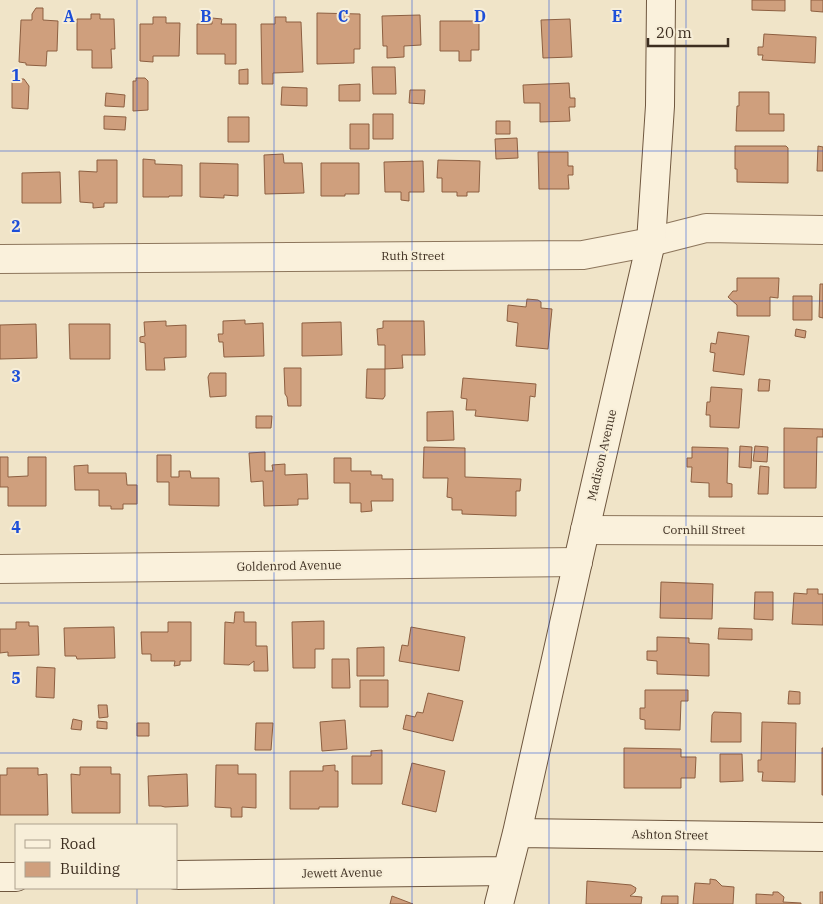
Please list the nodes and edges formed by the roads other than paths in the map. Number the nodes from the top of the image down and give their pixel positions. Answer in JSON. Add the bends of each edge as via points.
{"nodes":[{"id":1,"x":661,"y":0,"type":"edge"},
{"id":2,"x":823,"y":230,"type":"edge"},
{"id":3,"x":651,"y":242,"type":"junction"},
{"id":4,"x":0,"y":259,"type":"edge"},
{"id":5,"x":585,"y":530,"type":"junction"},
{"id":6,"x":823,"y":531,"type":"edge"},
{"id":7,"x":578,"y":562,"type":"junction"},
{"id":8,"x":0,"y":569,"type":"edge"},
{"id":9,"x":517,"y":833,"type":"junction"},
{"id":10,"x":823,"y":837,"type":"edge"},
{"id":11,"x":507,"y":871,"type":"junction"},
{"id":12,"x":178,"y":875,"type":"edge"},
{"id":13,"x":0,"y":877,"type":"edge"},
{"id":14,"x":15,"y":877,"type":"edge"},
{"id":15,"x":499,"y":904,"type":"edge"}],
"edges":[{"from":1,"to":3,"type":"street","name":"Madison Avenue","via":[[660,106]]},
{"from":2,"to":3,"type":"street","name":"Ruth Street","via":[[706,228]]},
{"from":3,"to":4,"type":"street","name":"Ruth Street","via":[[584,255]]},
{"from":3,"to":5,"type":"street","name":"Madison Avenue"},
{"from":5,"to":6,"type":"street","name":"Cornhill Street"},
{"from":5,"to":7,"type":"street","name":"Madison Avenue"},
{"from":7,"to":8,"type":"street","name":"Goldenrod Avenue"},
{"from":7,"to":9,"type":"street","name":"Madison Avenue"},
{"from":9,"to":10,"type":"street","name":"Ashton Street"},
{"from":9,"to":11,"type":"street","name":"Madison Avenue"},
{"from":11,"to":12,"type":"street","name":"Jewett Avenue"},
{"from":11,"to":15,"type":"street","name":"Madison Avenue"},
{"from":13,"to":14,"type":"street"}]}
